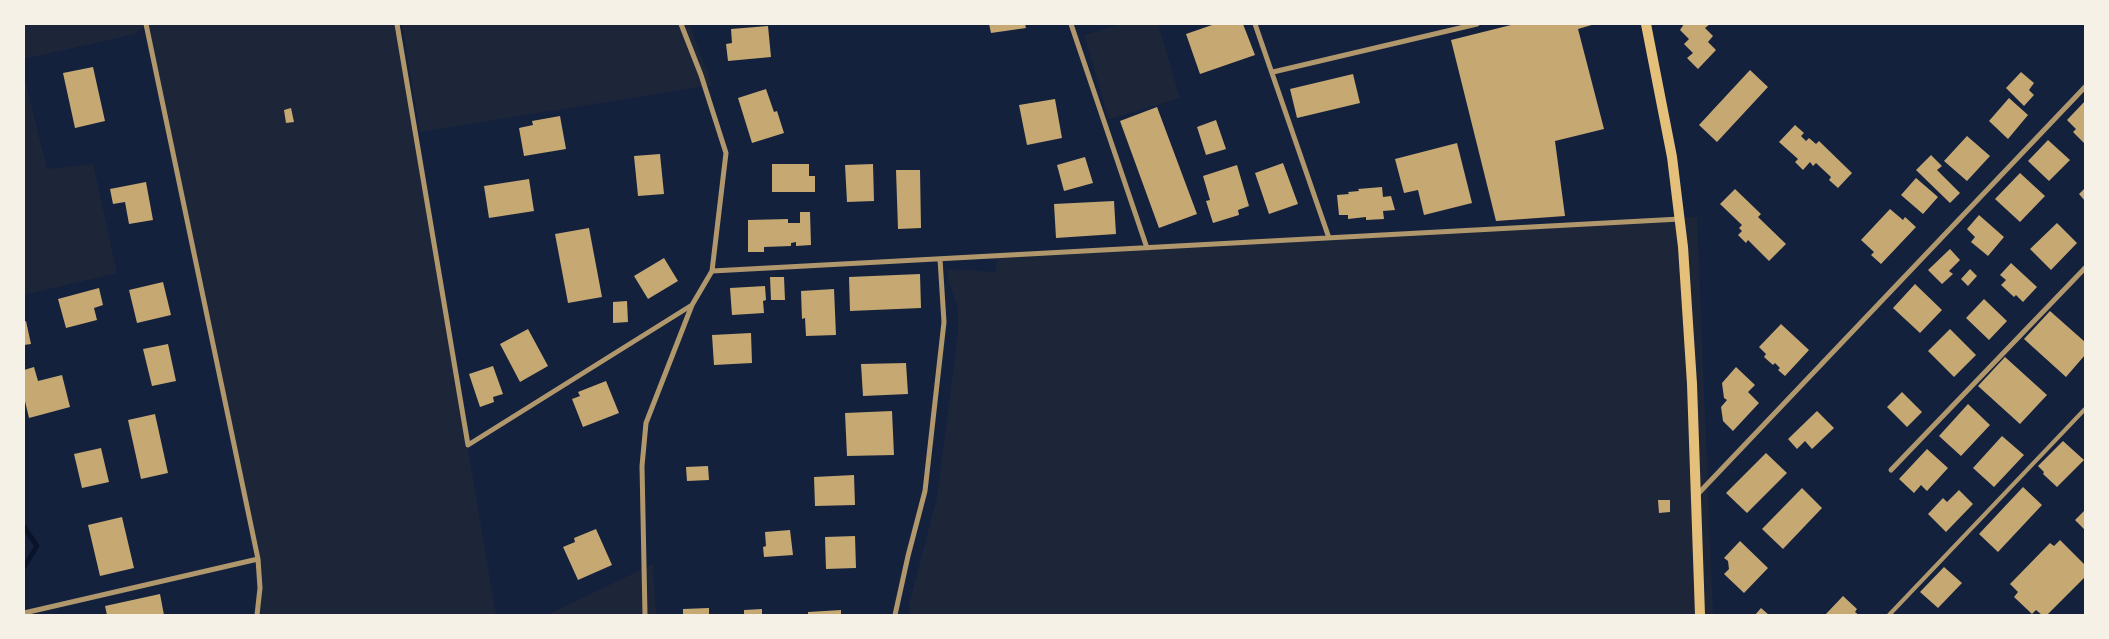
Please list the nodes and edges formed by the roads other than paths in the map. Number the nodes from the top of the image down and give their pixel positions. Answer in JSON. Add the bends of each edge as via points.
{"nodes":[{"id":1,"x":146,"y":24,"type":"edge"},
{"id":2,"x":396,"y":24,"type":"edge"},
{"id":3,"x":682,"y":24,"type":"edge"},
{"id":4,"x":1070,"y":24,"type":"edge"},
{"id":5,"x":1255,"y":24,"type":"edge"},
{"id":6,"x":1478,"y":24,"type":"edge"},
{"id":7,"x":1646,"y":24,"type":"edge"},
{"id":8,"x":1274,"y":72,"type":"junction"},
{"id":9,"x":2085,"y":87,"type":"edge"},
{"id":10,"x":1680,"y":220,"type":"junction"},
{"id":11,"x":1329,"y":238,"type":"junction"},
{"id":12,"x":1148,"y":248,"type":"junction"},
{"id":13,"x":940,"y":259,"type":"junction"},
{"id":14,"x":2085,"y":268,"type":"edge"},
{"id":15,"x":712,"y":271,"type":"junction"},
{"id":16,"x":692,"y":305,"type":"junction"},
{"id":17,"x":2085,"y":409,"type":"edge"},
{"id":18,"x":1891,"y":470,"type":"dead end"},
{"id":19,"x":1695,"y":497,"type":"junction"},
{"id":20,"x":258,"y":559,"type":"junction"},
{"id":21,"x":24,"y":613,"type":"edge"},
{"id":22,"x":256,"y":615,"type":"edge"},
{"id":23,"x":645,"y":615,"type":"edge"},
{"id":24,"x":895,"y":615,"type":"edge"},
{"id":25,"x":1700,"y":615,"type":"edge"},
{"id":26,"x":1889,"y":615,"type":"edge"}],
"edges":[{"from":1,"to":20,"type":"street"},
{"from":2,"to":16,"type":"street","via":[[468,445]]},
{"from":3,"to":15,"type":"street","via":[[726,153]]},
{"from":4,"to":12,"type":"street"},
{"from":5,"to":8,"type":"street"},
{"from":6,"to":8,"type":"street"},
{"from":7,"to":10,"type":"main road"},
{"from":8,"to":11,"type":"street"},
{"from":9,"to":19,"type":"street"},
{"from":10,"to":11,"type":"street"},
{"from":10,"to":19,"type":"main road","via":[[1692,384]]},
{"from":11,"to":12,"type":"street"},
{"from":12,"to":13,"type":"street"},
{"from":13,"to":15,"type":"street"},
{"from":13,"to":24,"type":"street","via":[[944,322],[925,491]]},
{"from":14,"to":18,"type":"street"},
{"from":15,"to":16,"type":"street"},
{"from":16,"to":23,"type":"street","via":[[646,423],[642,466]]},
{"from":17,"to":26,"type":"lane"},
{"from":19,"to":25,"type":"main road"},
{"from":20,"to":21,"type":"street"},
{"from":20,"to":22,"type":"street","via":[[260,588]]}]}
